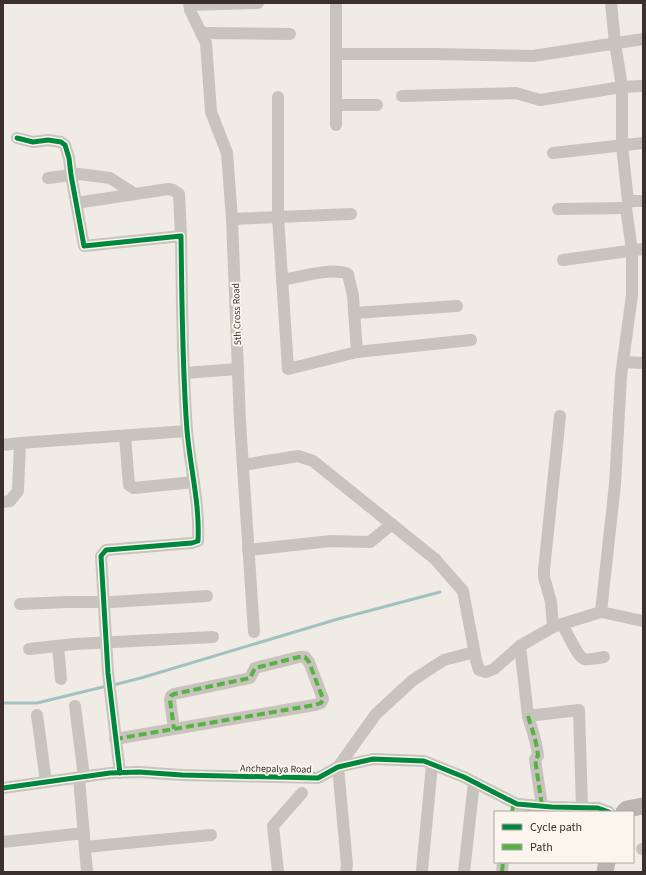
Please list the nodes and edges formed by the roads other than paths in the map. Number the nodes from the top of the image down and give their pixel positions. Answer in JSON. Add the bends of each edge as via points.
{"nodes":[{"id":1,"x":258,"y":3,"type":"edge"},
{"id":2,"x":336,"y":3,"type":"edge"},
{"id":3,"x":611,"y":3,"type":"edge"},
{"id":4,"x":189,"y":4,"type":"edge"},
{"id":5,"x":201,"y":33,"type":"junction"},
{"id":6,"x":290,"y":34,"type":"dead end"},
{"id":7,"x":643,"y":40,"type":"edge"},
{"id":8,"x":615,"y":43,"type":"junction"},
{"id":9,"x":336,"y":54,"type":"junction"},
{"id":10,"x":643,"y":86,"type":"edge"},
{"id":11,"x":622,"y":87,"type":"junction"},
{"id":12,"x":402,"y":96,"type":"dead end"},
{"id":13,"x":278,"y":97,"type":"dead end"},
{"id":14,"x":336,"y":104,"type":"junction"},
{"id":15,"x":377,"y":105,"type":"dead end"},
{"id":16,"x":336,"y":125,"type":"dead end"},
{"id":17,"x":17,"y":138,"type":"dead end"},
{"id":18,"x":643,"y":143,"type":"edge"},
{"id":19,"x":622,"y":146,"type":"junction"},
{"id":20,"x":554,"y":153,"type":"dead end"},
{"id":21,"x":71,"y":175,"type":"junction"},
{"id":22,"x":48,"y":178,"type":"dead end"},
{"id":23,"x":135,"y":194,"type":"junction"},
{"id":24,"x":643,"y":201,"type":"edge"},
{"id":25,"x":76,"y":203,"type":"junction"},
{"id":26,"x":627,"y":204,"type":"junction"},
{"id":27,"x":558,"y":209,"type":"dead end"},
{"id":28,"x":351,"y":214,"type":"dead end"},
{"id":29,"x":278,"y":217,"type":"junction"},
{"id":30,"x":232,"y":219,"type":"junction"},
{"id":31,"x":181,"y":236,"type":"junction"},
{"id":32,"x":638,"y":249,"type":"edge"},
{"id":33,"x":563,"y":260,"type":"dead end"},
{"id":34,"x":282,"y":280,"type":"junction"},
{"id":35,"x":457,"y":306,"type":"dead end"},
{"id":36,"x":354,"y":313,"type":"junction"},
{"id":37,"x":471,"y":340,"type":"dead end"},
{"id":38,"x":357,"y":352,"type":"junction"},
{"id":39,"x":624,"y":362,"type":"junction"},
{"id":40,"x":643,"y":363,"type":"edge"},
{"id":41,"x":238,"y":369,"type":"junction"},
{"id":42,"x":184,"y":373,"type":"junction"},
{"id":43,"x":560,"y":416,"type":"dead end"},
{"id":44,"x":187,"y":431,"type":"junction"},
{"id":45,"x":125,"y":436,"type":"junction"},
{"id":46,"x":20,"y":443,"type":"junction"},
{"id":47,"x":3,"y":445,"type":"edge"},
{"id":48,"x":243,"y":465,"type":"junction"},
{"id":49,"x":194,"y":482,"type":"junction"},
{"id":50,"x":3,"y":502,"type":"edge"},
{"id":51,"x":392,"y":524,"type":"junction"},
{"id":52,"x":248,"y":550,"type":"junction"},
{"id":53,"x":207,"y":596,"type":"dead end"},
{"id":54,"x":104,"y":601,"type":"junction"},
{"id":55,"x":20,"y":604,"type":"dead end"},
{"id":56,"x":601,"y":612,"type":"junction"},
{"id":57,"x":643,"y":621,"type":"edge"},
{"id":58,"x":557,"y":626,"type":"junction"},
{"id":59,"x":254,"y":632,"type":"dead end"},
{"id":60,"x":213,"y":638,"type":"dead end"},
{"id":61,"x":105,"y":643,"type":"junction"},
{"id":62,"x":58,"y":646,"type":"junction"},
{"id":63,"x":520,"y":646,"type":"junction"},
{"id":64,"x":29,"y":649,"type":"dead end"},
{"id":65,"x":474,"y":652,"type":"junction"},
{"id":66,"x":604,"y":657,"type":"dead end"},
{"id":67,"x":61,"y":679,"type":"dead end"},
{"id":68,"x":75,"y":706,"type":"dead end"},
{"id":69,"x":37,"y":715,"type":"dead end"},
{"id":70,"x":528,"y":716,"type":"junction"},
{"id":71,"x":174,"y":729,"type":"junction"},
{"id":72,"x":115,"y":739,"type":"junction"},
{"id":73,"x":432,"y":765,"type":"junction"},
{"id":74,"x":338,"y":767,"type":"junction"},
{"id":75,"x":120,"y":773,"type":"junction"},
{"id":76,"x":81,"y":777,"type":"junction"},
{"id":77,"x":46,"y":782,"type":"junction"},
{"id":78,"x":474,"y":782,"type":"junction"},
{"id":79,"x":3,"y":785,"type":"edge"},
{"id":80,"x":302,"y":793,"type":"dead end"},
{"id":81,"x":542,"y":806,"type":"junction"},
{"id":82,"x":643,"y":806,"type":"edge"},
{"id":83,"x":513,"y":807,"type":"edge"},
{"id":84,"x":582,"y":808,"type":"junction"},
{"id":85,"x":606,"y":811,"type":"edge"},
{"id":86,"x":625,"y":811,"type":"edge"},
{"id":87,"x":84,"y":833,"type":"junction"},
{"id":88,"x":211,"y":835,"type":"dead end"},
{"id":89,"x":3,"y":842,"type":"edge"},
{"id":90,"x":85,"y":847,"type":"junction"},
{"id":91,"x":422,"y":870,"type":"dead end"},
{"id":92,"x":87,"y":872,"type":"edge"},
{"id":93,"x":278,"y":872,"type":"edge"},
{"id":94,"x":346,"y":872,"type":"edge"},
{"id":95,"x":464,"y":872,"type":"edge"}],
"edges":[{"from":1,"to":4,"type":"street"},
{"from":2,"to":9,"type":"street"},
{"from":3,"to":8,"type":"street"},
{"from":4,"to":5,"type":"street","name":"5th Cross Road"},
{"from":5,"to":6,"type":"street"},
{"from":5,"to":30,"type":"street","name":"5th Cross Road","via":[[206,43],[211,112],[228,153]]},
{"from":7,"to":8,"type":"street"},
{"from":8,"to":9,"type":"street","via":[[532,56]]},
{"from":8,"to":11,"type":"street"},
{"from":9,"to":14,"type":"street"},
{"from":10,"to":11,"type":"street"},
{"from":11,"to":12,"type":"street","via":[[540,100],[516,93]]},
{"from":11,"to":19,"type":"street"},
{"from":13,"to":29,"type":"street"},
{"from":14,"to":15,"type":"street"},
{"from":14,"to":16,"type":"street"},
{"from":17,"to":21,"type":"street","via":[[33,142],[61,142],[65,145],[69,158]]},
{"from":18,"to":19,"type":"street"},
{"from":19,"to":20,"type":"street"},
{"from":19,"to":26,"type":"street"},
{"from":21,"to":22,"type":"street"},
{"from":21,"to":23,"type":"street","via":[[110,178]]},
{"from":21,"to":25,"type":"street"},
{"from":23,"to":25,"type":"street"},
{"from":23,"to":31,"type":"street","via":[[168,189],[179,194]]},
{"from":24,"to":26,"type":"street"},
{"from":25,"to":31,"type":"street","via":[[84,246]]},
{"from":26,"to":27,"type":"street"},
{"from":26,"to":32,"type":"street"},
{"from":28,"to":29,"type":"street"},
{"from":29,"to":30,"type":"street"},
{"from":29,"to":34,"type":"street"},
{"from":30,"to":41,"type":"street","name":"5th Cross Road"},
{"from":31,"to":42,"type":"street"},
{"from":32,"to":33,"type":"street"},
{"from":32,"to":39,"type":"street"},
{"from":34,"to":36,"type":"street","via":[[342,271],[350,278]]},
{"from":34,"to":38,"type":"street","via":[[288,369]]},
{"from":35,"to":36,"type":"street"},
{"from":36,"to":38,"type":"street"},
{"from":37,"to":38,"type":"street"},
{"from":39,"to":40,"type":"street"},
{"from":39,"to":56,"type":"street","via":[[619,401],[615,484]]},
{"from":41,"to":42,"type":"street"},
{"from":41,"to":48,"type":"street","name":"5th Cross Road"},
{"from":42,"to":44,"type":"street"},
{"from":43,"to":58,"type":"street","via":[[544,570]]},
{"from":44,"to":45,"type":"street"},
{"from":44,"to":49,"type":"street"},
{"from":45,"to":46,"type":"street"},
{"from":45,"to":49,"type":"street","via":[[129,485],[134,488]]},
{"from":46,"to":47,"type":"street"},
{"from":46,"to":50,"type":"street","via":[[18,491],[10,501]]},
{"from":48,"to":51,"type":"street","via":[[298,456],[313,461]]},
{"from":48,"to":52,"type":"street","name":"5th Cross Road"},
{"from":49,"to":54,"type":"street","via":[[198,541],[106,550],[101,556]]},
{"from":51,"to":52,"type":"street","via":[[370,542],[331,541]]},
{"from":51,"to":65,"type":"street","via":[[435,559],[463,591]]},
{"from":52,"to":59,"type":"street","name":"5th Cross Road"},
{"from":53,"to":54,"type":"street"},
{"from":54,"to":55,"type":"street"},
{"from":54,"to":61,"type":"street"},
{"from":56,"to":57,"type":"street"},
{"from":56,"to":58,"type":"street"},
{"from":58,"to":63,"type":"street"},
{"from":58,"to":66,"type":"street","via":[[585,659]]},
{"from":60,"to":61,"type":"street"},
{"from":61,"to":62,"type":"street"},
{"from":61,"to":72,"type":"street"},
{"from":62,"to":64,"type":"street"},
{"from":62,"to":67,"type":"street"},
{"from":63,"to":65,"type":"street","via":[[494,669],[486,672],[479,670]]},
{"from":63,"to":70,"type":"street"},
{"from":65,"to":74,"type":"street","via":[[444,660],[413,680],[376,714]]},
{"from":68,"to":76,"type":"street"},
{"from":69,"to":77,"type":"street"},
{"from":70,"to":81,"type":"street","via":[[536,742],[538,756],[535,759]]},
{"from":70,"to":84,"type":"street","via":[[579,710]]},
{"from":71,"to":71,"type":"street","via":[[315,705],[323,699],[309,662],[305,657],[299,657],[255,668],[250,678],[174,694],[170,700]]},
{"from":71,"to":72,"type":"street"},
{"from":72,"to":75,"type":"street"},
{"from":73,"to":74,"type":"street","name":"Anchepalya Road","via":[[424,761],[372,759]]},
{"from":73,"to":78,"type":"street","name":"Anchepalya Road"},
{"from":73,"to":91,"type":"street"},
{"from":74,"to":75,"type":"street","name":"Anchepalya Road","via":[[318,778]]},
{"from":74,"to":94,"type":"street"},
{"from":75,"to":76,"type":"street","name":"Anchepalya Road"},
{"from":76,"to":77,"type":"street","name":"Anchepalya Road"},
{"from":76,"to":87,"type":"street"},
{"from":77,"to":79,"type":"street","name":"Anchepalya Road"},
{"from":78,"to":83,"type":"street","name":"Anchepalya Road"},
{"from":78,"to":95,"type":"street"},
{"from":80,"to":93,"type":"street","via":[[273,826]]},
{"from":81,"to":83,"type":"street","name":"Anchepalya Road","via":[[517,804]]},
{"from":81,"to":84,"type":"street","name":"Anchepalya Road"},
{"from":82,"to":86,"type":"street"},
{"from":84,"to":85,"type":"street","name":"Anchepalya Road"},
{"from":87,"to":89,"type":"street"},
{"from":87,"to":90,"type":"street"},
{"from":88,"to":90,"type":"street"},
{"from":90,"to":92,"type":"street"}]}
